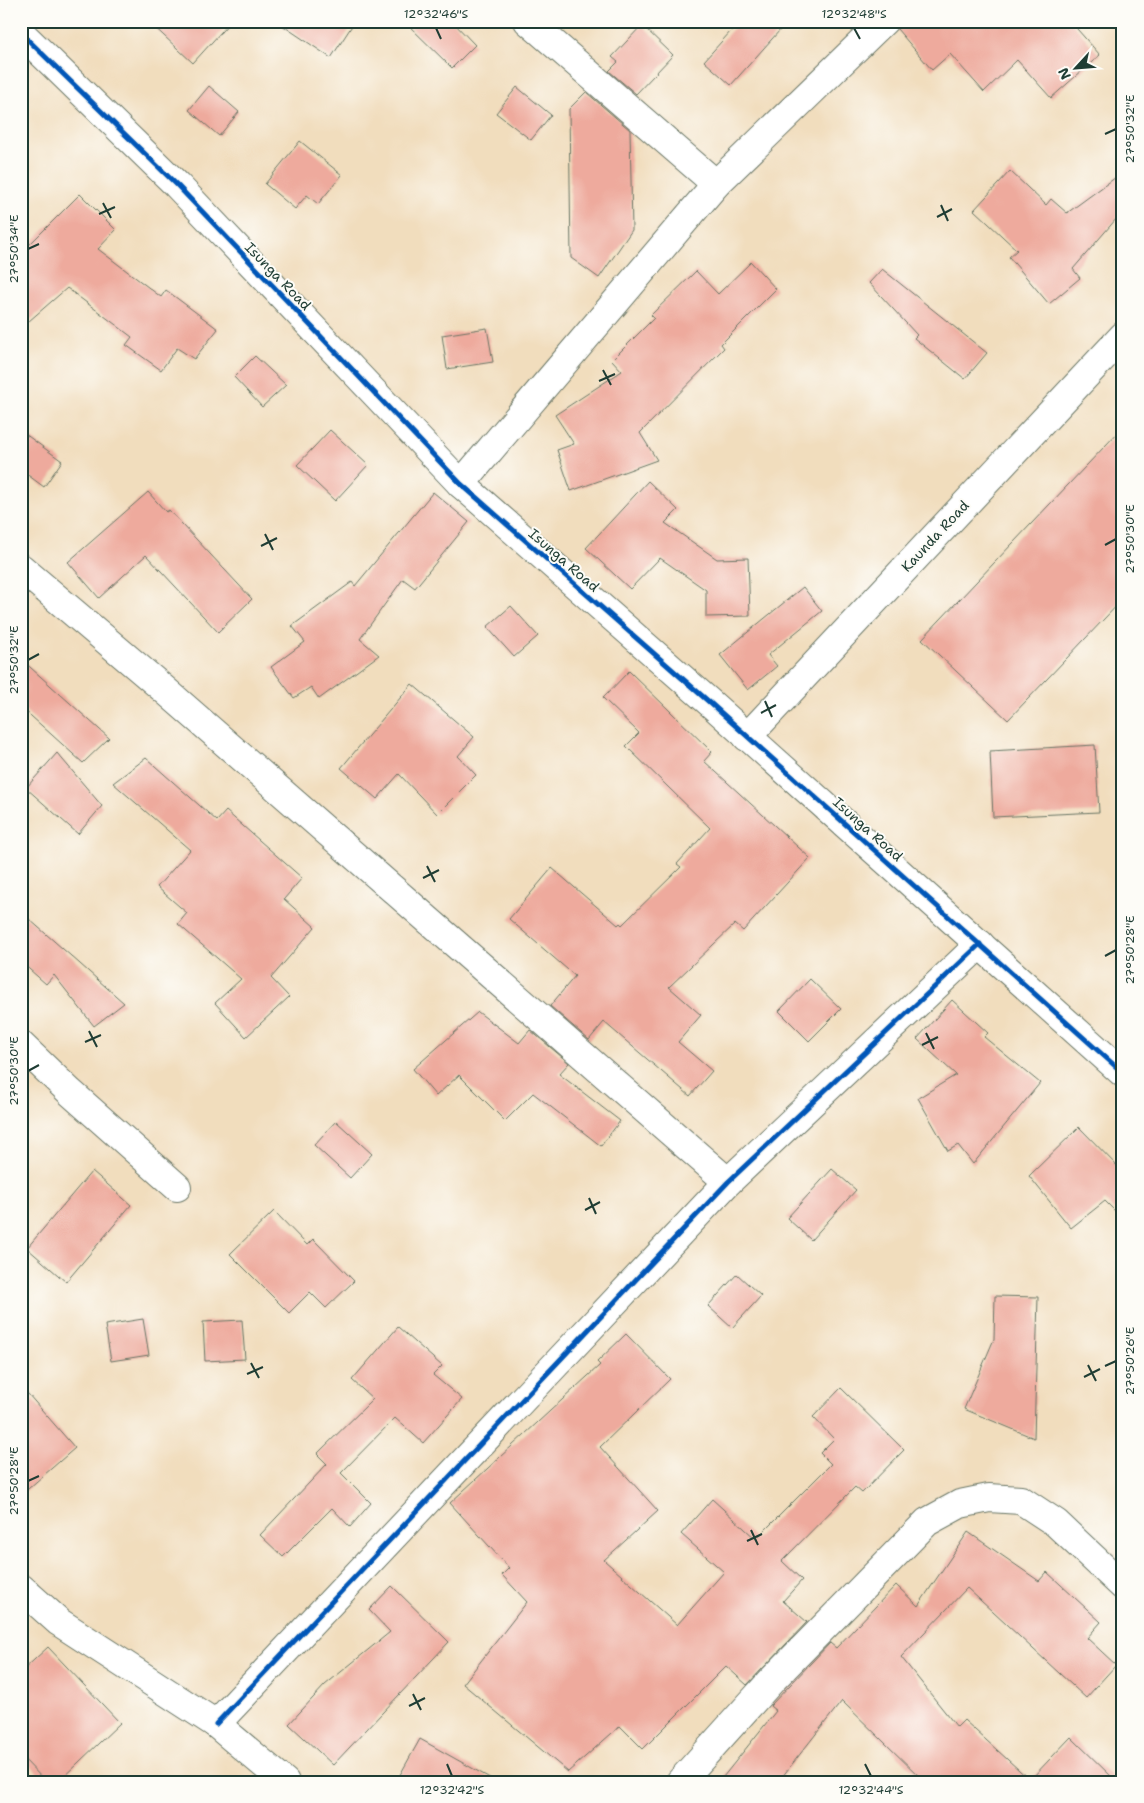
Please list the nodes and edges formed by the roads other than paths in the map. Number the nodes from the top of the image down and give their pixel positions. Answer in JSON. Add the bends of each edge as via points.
{"nodes":[{"id":1,"x":528,"y":21,"type":"edge"},
{"id":2,"x":884,"y":21,"type":"edge"},
{"id":3,"x":21,"y":33,"type":"edge"},
{"id":4,"x":716,"y":184,"type":"junction"},
{"id":5,"x":1123,"y":336,"type":"edge"},
{"id":6,"x":461,"y":484,"type":"junction"},
{"id":7,"x":21,"y":568,"type":"edge"},
{"id":8,"x":747,"y":737,"type":"junction"},
{"id":9,"x":980,"y":944,"type":"junction"},
{"id":10,"x":21,"y":1045,"type":"edge"},
{"id":11,"x":1123,"y":1073,"type":"edge"},
{"id":12,"x":728,"y":1182,"type":"junction"},
{"id":13,"x":177,"y":1188,"type":"dead end"},
{"id":14,"x":1123,"y":1586,"type":"edge"},
{"id":15,"x":21,"y":1588,"type":"edge"},
{"id":16,"x":216,"y":1724,"type":"junction"},
{"id":17,"x":285,"y":1782,"type":"edge"},
{"id":18,"x":680,"y":1782,"type":"edge"}],
"edges":[{"from":1,"to":4,"type":"street"},
{"from":2,"to":4,"type":"street"},
{"from":3,"to":6,"type":"street","name":"Isunga Road","via":[[176,185]]},
{"from":4,"to":6,"type":"street"},
{"from":5,"to":8,"type":"street","name":"Kaunda Road"},
{"from":6,"to":8,"type":"street","name":"Isunga Road"},
{"from":7,"to":12,"type":"street"},
{"from":8,"to":9,"type":"street","name":"Isunga Road"},
{"from":9,"to":11,"type":"street","name":"Isunga Road"},
{"from":9,"to":12,"type":"street"},
{"from":10,"to":13,"type":"street"},
{"from":12,"to":16,"type":"street"},
{"from":14,"to":18,"type":"street","via":[[1056,1523],[1021,1500],[988,1498],[960,1504],[927,1522],[772,1680]]},
{"from":15,"to":16,"type":"street","via":[[59,1622]]},
{"from":16,"to":17,"type":"street"}]}
